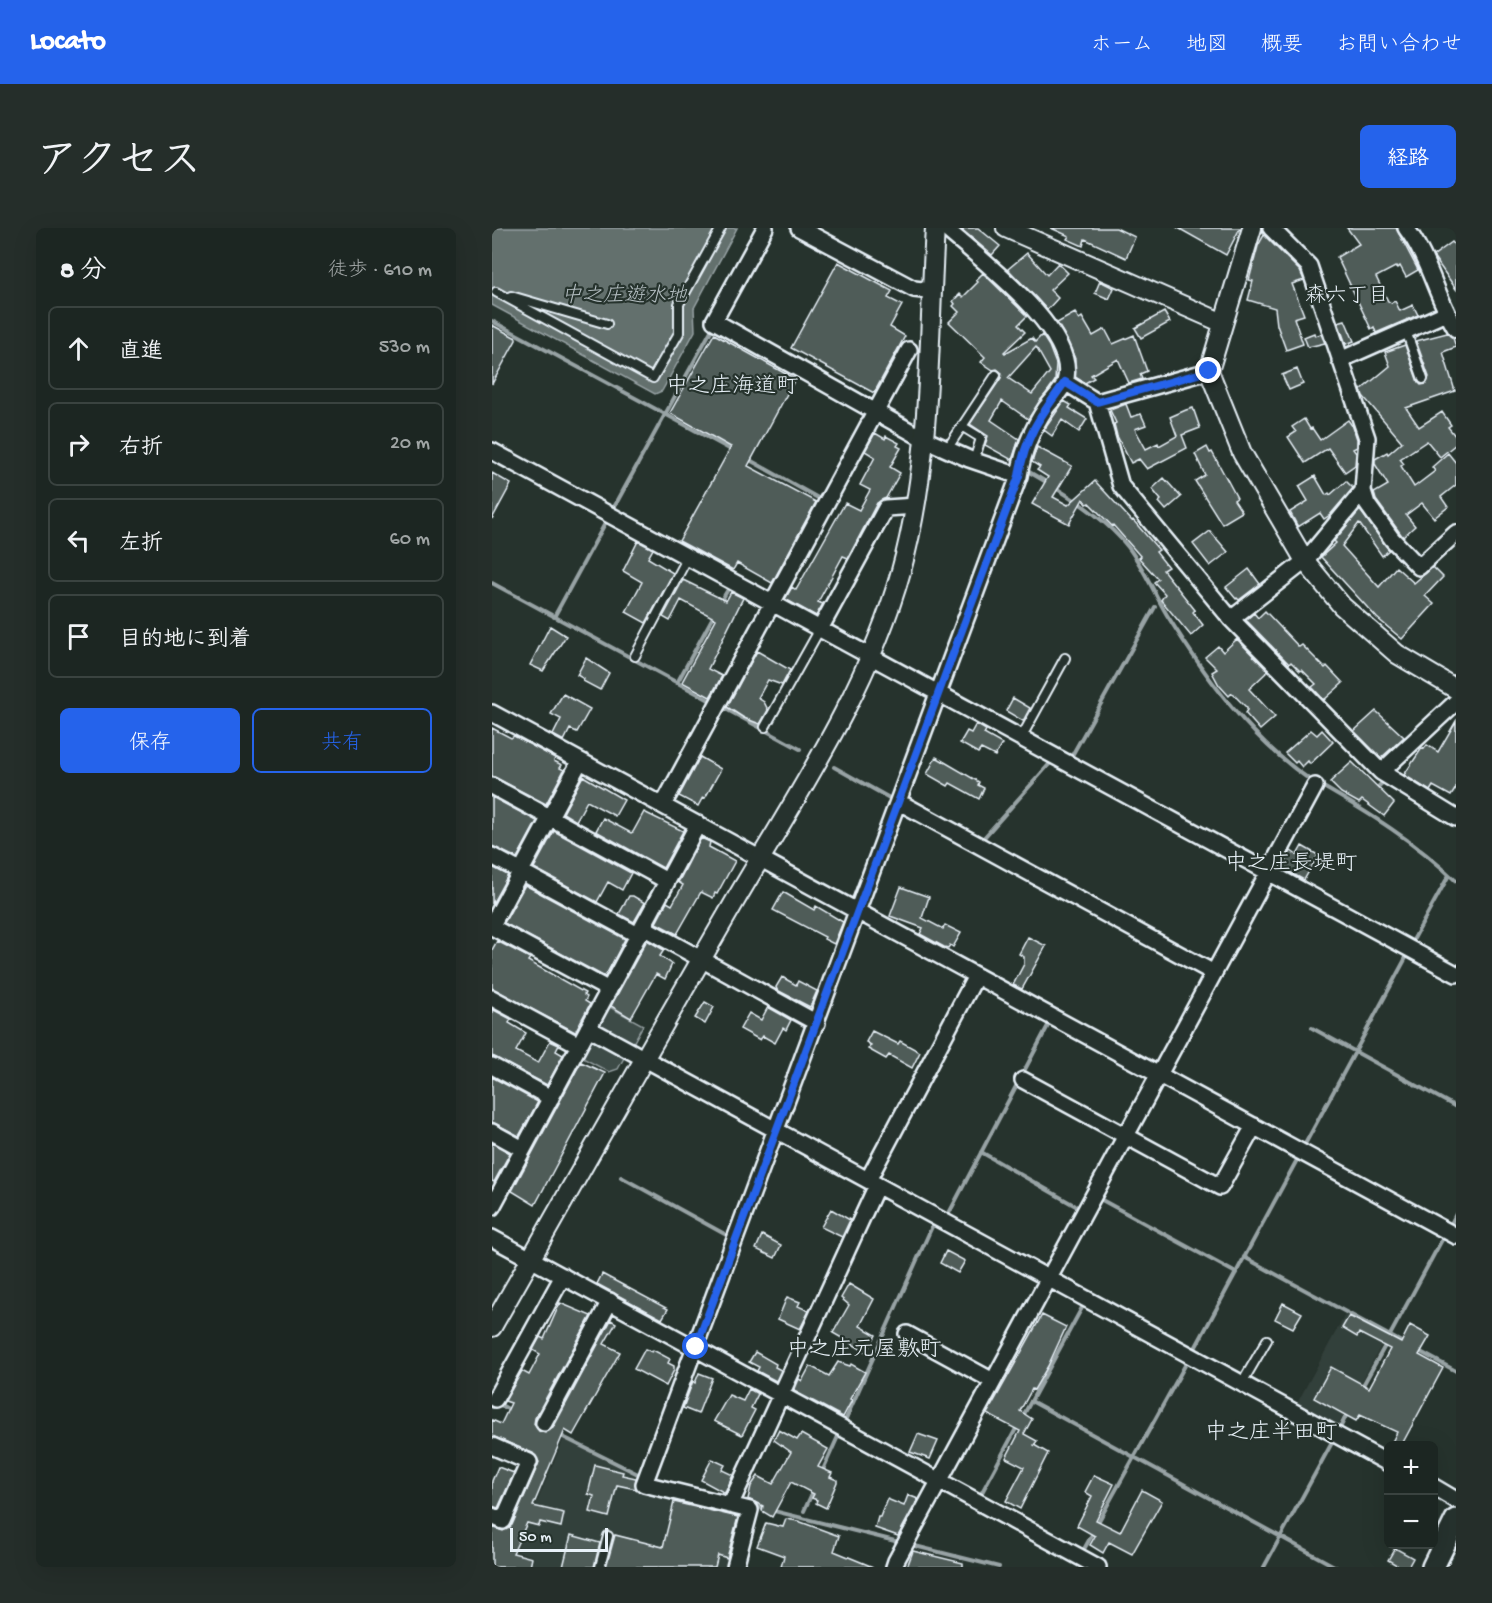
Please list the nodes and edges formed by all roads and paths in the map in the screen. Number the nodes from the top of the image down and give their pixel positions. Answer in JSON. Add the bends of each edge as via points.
{"nodes":[{"id":1,"x":721,"y":228,"type":"edge"},
{"id":2,"x":765,"y":228,"type":"edge"},
{"id":3,"x":799,"y":228,"type":"edge"},
{"id":4,"x":935,"y":228,"type":"edge"},
{"id":5,"x":945,"y":228,"type":"edge"},
{"id":6,"x":1006,"y":228,"type":"edge"},
{"id":7,"x":1252,"y":228,"type":"edge"},
{"id":8,"x":1271,"y":228,"type":"edge"},
{"id":9,"x":1406,"y":228,"type":"edge"},
{"id":10,"x":1033,"y":234,"type":"edge"},
{"id":11,"x":494,"y":291,"type":"edge"},
{"id":12,"x":931,"y":291,"type":"junction"},
{"id":13,"x":1446,"y":313,"type":"junction"},
{"id":14,"x":1223,"y":323,"type":"junction"},
{"id":15,"x":607,"y":324,"type":"dead end"},
{"id":16,"x":1456,"y":329,"type":"edge"},
{"id":17,"x":1406,"y":331,"type":"junction"},
{"id":18,"x":909,"y":350,"type":"dead end"},
{"id":19,"x":1340,"y":360,"type":"junction"},
{"id":20,"x":1209,"y":371,"type":"junction"},
{"id":21,"x":996,"y":375,"type":"dead end"},
{"id":22,"x":1423,"y":379,"type":"dead end"},
{"id":23,"x":1065,"y":382,"type":"junction"},
{"id":24,"x":1097,"y":402,"type":"junction"},
{"id":25,"x":876,"y":413,"type":"junction"},
{"id":26,"x":963,"y":428,"type":"junction"},
{"id":27,"x":924,"y":439,"type":"junction"},
{"id":28,"x":947,"y":449,"type":"junction"},
{"id":29,"x":492,"y":451,"type":"edge"},
{"id":30,"x":974,"y":461,"type":"junction"},
{"id":31,"x":1019,"y":476,"type":"junction"},
{"id":32,"x":1363,"y":491,"type":"junction"},
{"id":33,"x":915,"y":506,"type":"junction"},
{"id":34,"x":1455,"y":535,"type":"edge"},
{"id":35,"x":688,"y":557,"type":"junction"},
{"id":36,"x":1305,"y":561,"type":"junction"},
{"id":37,"x":772,"y":603,"type":"junction"},
{"id":38,"x":1231,"y":619,"type":"junction"},
{"id":39,"x":820,"y":628,"type":"junction"},
{"id":40,"x":635,"y":656,"type":"dead end"},
{"id":41,"x":871,"y":656,"type":"junction"},
{"id":42,"x":1065,"y":658,"type":"dead end"},
{"id":43,"x":1456,"y":689,"type":"edge"},
{"id":44,"x":938,"y":693,"type":"junction"},
{"id":45,"x":1456,"y":702,"type":"edge"},
{"id":46,"x":492,"y":713,"type":"edge"},
{"id":47,"x":765,"y":727,"type":"dead end"},
{"id":48,"x":1021,"y":738,"type":"junction"},
{"id":49,"x":580,"y":761,"type":"junction"},
{"id":50,"x":1381,"y":772,"type":"junction"},
{"id":51,"x":492,"y":786,"type":"edge"},
{"id":52,"x":1315,"y":786,"type":"dead end"},
{"id":53,"x":899,"y":801,"type":"junction"},
{"id":54,"x":663,"y":805,"type":"junction"},
{"id":55,"x":550,"y":817,"type":"junction"},
{"id":56,"x":1456,"y":818,"type":"edge"},
{"id":57,"x":698,"y":824,"type":"junction"},
{"id":58,"x":492,"y":856,"type":"edge"},
{"id":59,"x":760,"y":858,"type":"junction"},
{"id":60,"x":521,"y":871,"type":"junction"},
{"id":61,"x":1268,"y":873,"type":"junction"},
{"id":62,"x":667,"y":881,"type":"junction"},
{"id":63,"x":858,"y":911,"type":"junction"},
{"id":64,"x":492,"y":926,"type":"edge"},
{"id":65,"x":640,"y":931,"type":"junction"},
{"id":66,"x":701,"y":960,"type":"junction"},
{"id":67,"x":1214,"y":973,"type":"junction"},
{"id":68,"x":1456,"y":974,"type":"edge"},
{"id":69,"x":976,"y":976,"type":"junction"},
{"id":70,"x":609,"y":990,"type":"junction"},
{"id":71,"x":492,"y":998,"type":"edge"},
{"id":72,"x":817,"y":1023,"type":"junction"},
{"id":73,"x":588,"y":1028,"type":"junction"},
{"id":74,"x":579,"y":1045,"type":"junction"},
{"id":75,"x":644,"y":1058,"type":"junction"},
{"id":76,"x":492,"y":1066,"type":"edge"},
{"id":77,"x":1159,"y":1075,"type":"junction"},
{"id":78,"x":1023,"y":1080,"type":"dead end"},
{"id":79,"x":551,"y":1098,"type":"junction"},
{"id":80,"x":1254,"y":1126,"type":"junction"},
{"id":81,"x":777,"y":1130,"type":"junction"},
{"id":82,"x":492,"y":1132,"type":"edge"},
{"id":83,"x":1126,"y":1136,"type":"junction"},
{"id":84,"x":523,"y":1149,"type":"junction"},
{"id":85,"x":872,"y":1182,"type":"junction"},
{"id":86,"x":493,"y":1202,"type":"edge"},
{"id":87,"x":1456,"y":1236,"type":"edge"},
{"id":88,"x":492,"y":1238,"type":"edge"},
{"id":89,"x":531,"y":1258,"type":"junction"},
{"id":90,"x":563,"y":1276,"type":"junction"},
{"id":91,"x":1049,"y":1278,"type":"junction"},
{"id":92,"x":610,"y":1301,"type":"junction"},
{"id":93,"x":492,"y":1327,"type":"edge"},
{"id":94,"x":907,"y":1334,"type":"dead end"},
{"id":95,"x":1267,"y":1340,"type":"dead end"},
{"id":96,"x":696,"y":1347,"type":"junction"},
{"id":97,"x":993,"y":1381,"type":"junction"},
{"id":98,"x":1242,"y":1383,"type":"junction"},
{"id":99,"x":781,"y":1394,"type":"junction"},
{"id":100,"x":495,"y":1399,"type":"dead end"},
{"id":101,"x":544,"y":1423,"type":"dead end"},
{"id":102,"x":492,"y":1446,"type":"edge"},
{"id":103,"x":1384,"y":1460,"type":"edge"},
{"id":104,"x":939,"y":1481,"type":"junction"},
{"id":105,"x":1438,"y":1489,"type":"edge"},
{"id":106,"x":734,"y":1497,"type":"dead end"},
{"id":107,"x":1456,"y":1500,"type":"edge"},
{"id":108,"x":492,"y":1516,"type":"edge"},
{"id":109,"x":1456,"y":1520,"type":"edge"},
{"id":110,"x":608,"y":1536,"type":"dead end"},
{"id":111,"x":600,"y":1567,"type":"edge"},
{"id":112,"x":735,"y":1567,"type":"edge"},
{"id":113,"x":894,"y":1567,"type":"edge"},
{"id":114,"x":1098,"y":1567,"type":"edge"},
{"id":115,"x":1433,"y":1567,"type":"edge"}],
"edges":[{"from":1,"to":11,"type":"lane","via":[[679,304],[679,333],[653,378]]},
{"from":2,"to":25,"type":"street","via":[[714,321]]},
{"from":3,"to":12,"type":"street","via":[[914,289]]},
{"from":4,"to":12,"type":"street"},
{"from":5,"to":23,"type":"street","via":[[1033,306],[1064,355]]},
{"from":6,"to":10,"type":"street"},
{"from":7,"to":14,"type":"street"},
{"from":8,"to":19,"type":"street","via":[[1309,266]]},
{"from":9,"to":13,"type":"street","via":[[1416,242]]},
{"from":10,"to":14,"type":"street"},
{"from":11,"to":15,"type":"lane"},
{"from":12,"to":27,"type":"street"},
{"from":13,"to":16,"type":"street"},
{"from":13,"to":17,"type":"street"},
{"from":14,"to":20,"type":"street"},
{"from":17,"to":19,"type":"street"},
{"from":17,"to":22,"type":"lane"},
{"from":18,"to":25,"type":"street"},
{"from":19,"to":32,"type":"street","via":[[1366,438]]},
{"from":20,"to":24,"type":"street"},
{"from":20,"to":36,"type":"street","via":[[1242,453]]},
{"from":21,"to":26,"type":"lane"},
{"from":23,"to":24,"type":"street"},
{"from":23,"to":31,"type":"street","via":[[1035,424]]},
{"from":24,"to":38,"type":"street","via":[[1121,486]]},
{"from":25,"to":27,"type":"street"},
{"from":25,"to":37,"type":"street"},
{"from":26,"to":28,"type":"lane"},
{"from":26,"to":30,"type":"lane","via":[[981,438]]},
{"from":27,"to":28,"type":"street"},
{"from":27,"to":33,"type":"street"},
{"from":28,"to":30,"type":"street"},
{"from":29,"to":35,"type":"street"},
{"from":30,"to":31,"type":"street"},
{"from":31,"to":44,"type":"street"},
{"from":32,"to":34,"type":"street","via":[[1367,504],[1392,539],[1419,567]]},
{"from":32,"to":36,"type":"street"},
{"from":33,"to":39,"type":"street","via":[[886,508]]},
{"from":33,"to":41,"type":"street","via":[[901,571]]},
{"from":35,"to":37,"type":"street"},
{"from":35,"to":40,"type":"lane"},
{"from":36,"to":38,"type":"street"},
{"from":36,"to":43,"type":"street","via":[[1342,606],[1384,644]]},
{"from":37,"to":39,"type":"street"},
{"from":37,"to":54,"type":"street"},
{"from":38,"to":50,"type":"street"},
{"from":39,"to":41,"type":"street"},
{"from":39,"to":47,"type":"lane"},
{"from":41,"to":44,"type":"street"},
{"from":41,"to":59,"type":"street","via":[[842,717]]},
{"from":42,"to":48,"type":"lane"},
{"from":44,"to":48,"type":"street"},
{"from":44,"to":53,"type":"street"},
{"from":45,"to":50,"type":"street"},
{"from":46,"to":49,"type":"street"},
{"from":48,"to":61,"type":"street"},
{"from":49,"to":54,"type":"street"},
{"from":49,"to":55,"type":"street"},
{"from":50,"to":56,"type":"street"},
{"from":51,"to":55,"type":"street"},
{"from":52,"to":61,"type":"street"},
{"from":53,"to":63,"type":"street"},
{"from":53,"to":67,"type":"street"},
{"from":54,"to":57,"type":"street"},
{"from":55,"to":60,"type":"street"},
{"from":55,"to":62,"type":"street"},
{"from":57,"to":59,"type":"street"},
{"from":57,"to":62,"type":"street"},
{"from":58,"to":60,"type":"street"},
{"from":59,"to":63,"type":"street"},
{"from":59,"to":66,"type":"street"},
{"from":60,"to":64,"type":"street"},
{"from":60,"to":65,"type":"street"},
{"from":61,"to":67,"type":"street"},
{"from":61,"to":68,"type":"street"},
{"from":62,"to":65,"type":"street"},
{"from":63,"to":69,"type":"street"},
{"from":63,"to":72,"type":"street"},
{"from":64,"to":70,"type":"street"},
{"from":65,"to":66,"type":"street"},
{"from":65,"to":70,"type":"street"},
{"from":66,"to":72,"type":"street"},
{"from":66,"to":75,"type":"street"},
{"from":67,"to":77,"type":"street"},
{"from":69,"to":77,"type":"street"},
{"from":69,"to":85,"type":"street"},
{"from":70,"to":73,"type":"street"},
{"from":71,"to":74,"type":"street"},
{"from":72,"to":81,"type":"street"},
{"from":73,"to":74,"type":"street"},
{"from":73,"to":75,"type":"street"},
{"from":74,"to":79,"type":"street"},
{"from":75,"to":81,"type":"street"},
{"from":75,"to":89,"type":"street"},
{"from":76,"to":79,"type":"street"},
{"from":77,"to":80,"type":"street"},
{"from":77,"to":83,"type":"street"},
{"from":78,"to":83,"type":"street"},
{"from":79,"to":84,"type":"street"},
{"from":80,"to":83,"type":"street","via":[[1220,1187]]},
{"from":80,"to":87,"type":"street"},
{"from":81,"to":85,"type":"street"},
{"from":81,"to":96,"type":"street"},
{"from":82,"to":84,"type":"street"},
{"from":83,"to":91,"type":"street"},
{"from":84,"to":86,"type":"street"},
{"from":85,"to":91,"type":"street"},
{"from":85,"to":99,"type":"street"},
{"from":88,"to":89,"type":"street"},
{"from":89,"to":90,"type":"street"},
{"from":89,"to":93,"type":"street"},
{"from":90,"to":92,"type":"street"},
{"from":90,"to":100,"type":"street"},
{"from":91,"to":97,"type":"street"},
{"from":91,"to":98,"type":"street"},
{"from":92,"to":96,"type":"street"},
{"from":92,"to":101,"type":"street"},
{"from":94,"to":97,"type":"street"},
{"from":95,"to":98,"type":"lane"},
{"from":96,"to":99,"type":"street"},
{"from":96,"to":112,"type":"street","via":[[644,1484],[750,1510]]},
{"from":97,"to":104,"type":"street"},
{"from":98,"to":103,"type":"street"},
{"from":99,"to":104,"type":"street"},
{"from":99,"to":106,"type":"street"},
{"from":102,"to":108,"type":"street","via":[[529,1462],[502,1521]]},
{"from":104,"to":113,"type":"street"},
{"from":104,"to":114,"type":"street"},
{"from":105,"to":107,"type":"street"},
{"from":109,"to":115,"type":"main road"},
{"from":110,"to":111,"type":"lane"}]}
